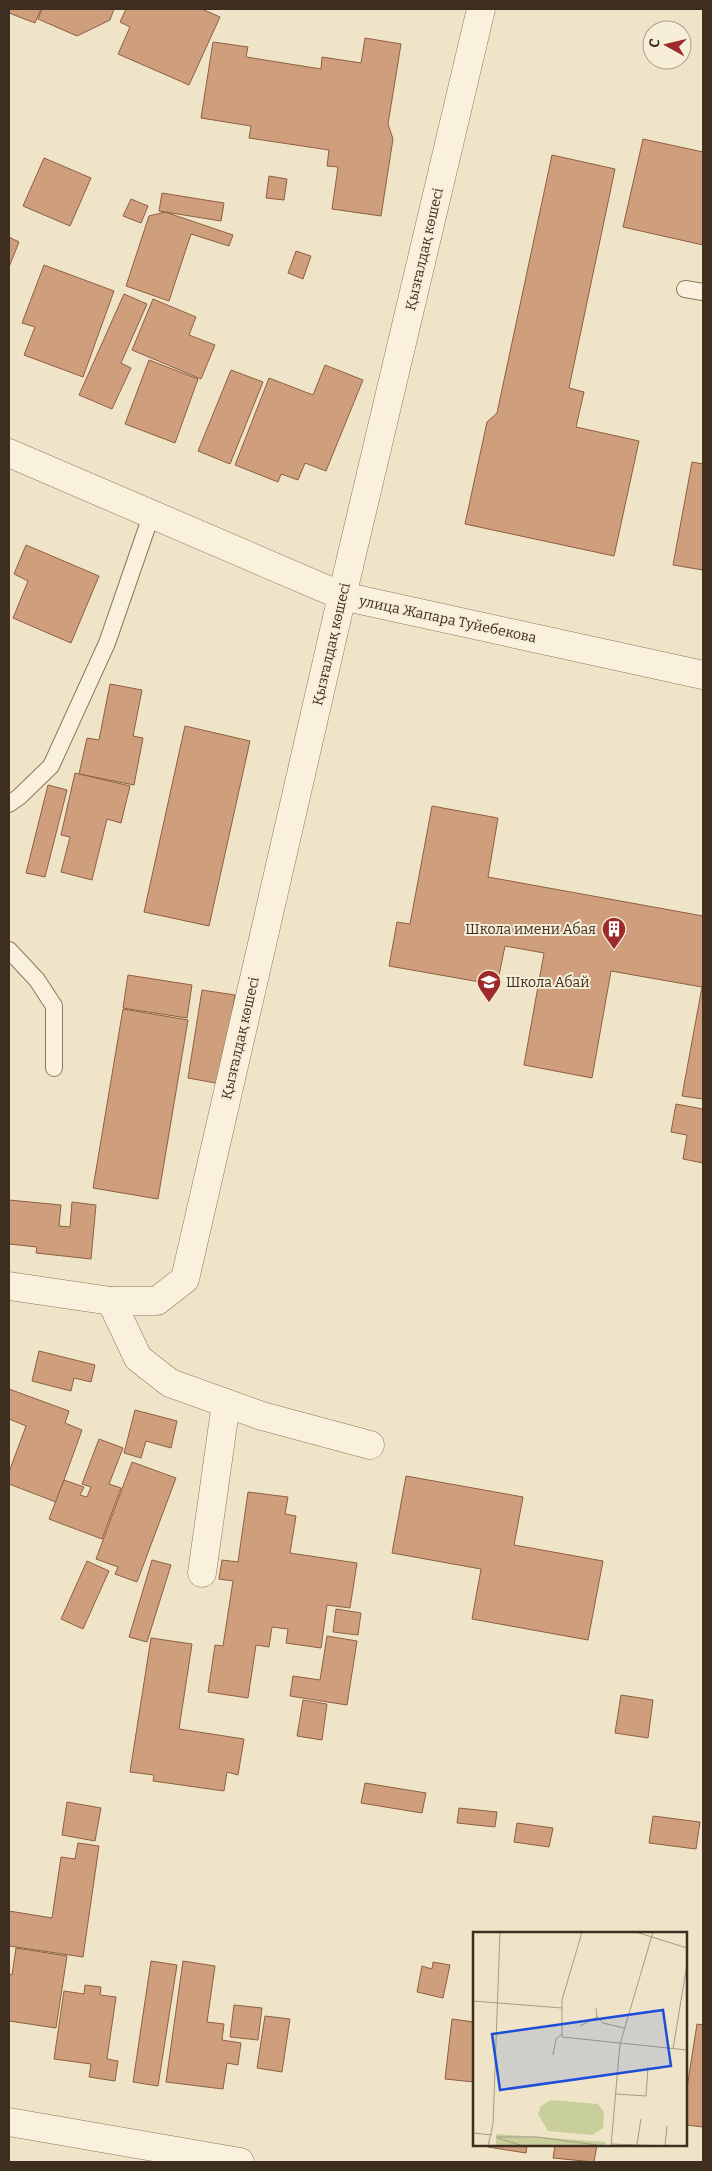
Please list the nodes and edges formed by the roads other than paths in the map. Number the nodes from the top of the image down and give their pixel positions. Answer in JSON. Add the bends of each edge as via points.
{"nodes":[{"id":1,"x":482,"y":9,"type":"edge"},
{"id":2,"x":685,"y":289,"type":"dead end"},
{"id":3,"x":703,"y":292,"type":"edge"},
{"id":4,"x":9,"y":453,"type":"edge"},
{"id":5,"x":151,"y":516,"type":"junction"},
{"id":6,"x":342,"y":596,"type":"junction"},
{"id":7,"x":703,"y":675,"type":"edge"},
{"id":8,"x":9,"y":804,"type":"edge"},
{"id":9,"x":9,"y":952,"type":"edge"},
{"id":10,"x":54,"y":1068,"type":"dead end"},
{"id":11,"x":9,"y":1286,"type":"edge"},
{"id":12,"x":111,"y":1301,"type":"junction"},
{"id":13,"x":226,"y":1403,"type":"junction"},
{"id":14,"x":370,"y":1445,"type":"dead end"},
{"id":15,"x":202,"y":1573,"type":"dead end"},
{"id":16,"x":9,"y":2122,"type":"edge"},
{"id":17,"x":240,"y":2162,"type":"edge"}],
"edges":[{"from":1,"to":6,"type":"street","name":"Қызғалдақ көшесі"},
{"from":2,"to":3,"type":"lane"},
{"from":4,"to":5,"type":"street","name":"улица Жапара Туйебекова"},
{"from":5,"to":6,"type":"street","name":"улица Жапара Туйебекова"},
{"from":5,"to":8,"type":"lane","via":[[108,643],[51,766]]},
{"from":6,"to":7,"type":"street","name":"улица Жапара Туйебекова"},
{"from":6,"to":12,"type":"street","name":"Қызғалдақ көшесі","via":[[185,1279],[157,1301]]},
{"from":9,"to":10,"type":"lane","via":[[37,980],[54,1006]]},
{"from":11,"to":12,"type":"street"},
{"from":12,"to":13,"type":"street","via":[[138,1358],[170,1383]]},
{"from":13,"to":14,"type":"street"},
{"from":13,"to":15,"type":"street"},
{"from":16,"to":17,"type":"street"}]}
